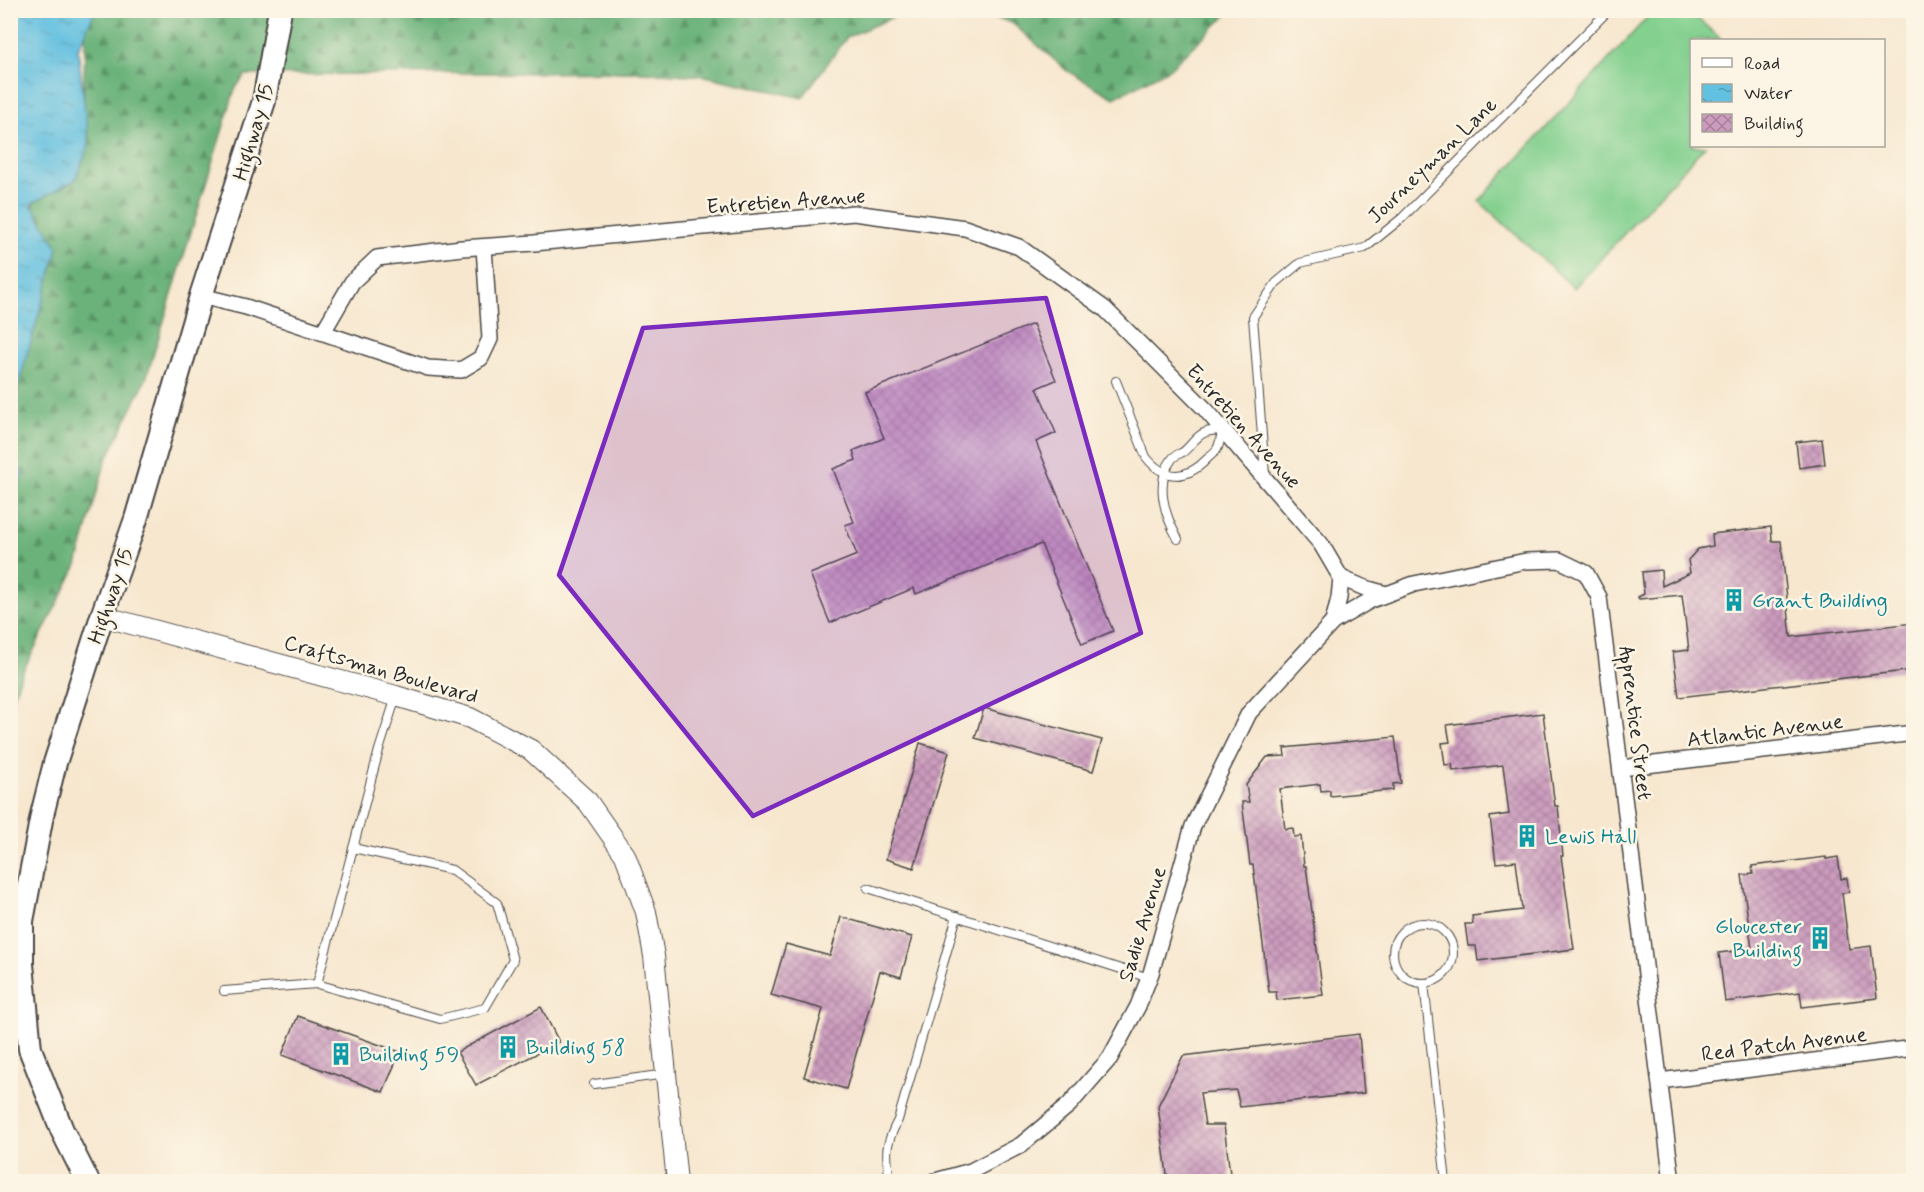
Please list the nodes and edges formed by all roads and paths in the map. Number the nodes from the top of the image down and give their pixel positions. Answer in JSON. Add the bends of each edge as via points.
{"nodes":[{"id":1,"x":280,"y":10,"type":"edge"},
{"id":2,"x":1609,"y":10,"type":"edge"},
{"id":3,"x":484,"y":247,"type":"junction"},
{"id":4,"x":201,"y":296,"type":"junction"},
{"id":5,"x":323,"y":332,"type":"junction"},
{"id":6,"x":1116,"y":381,"type":"dead end"},
{"id":7,"x":1222,"y":430,"type":"junction"},
{"id":8,"x":1164,"y":473,"type":"junction"},
{"id":9,"x":1266,"y":480,"type":"junction"},
{"id":10,"x":1178,"y":539,"type":"dead end"},
{"id":11,"x":1341,"y":578,"type":"junction"},
{"id":12,"x":1386,"y":594,"type":"junction"},
{"id":13,"x":102,"y":616,"type":"junction"},
{"id":14,"x":1333,"y":622,"type":"junction"},
{"id":15,"x":396,"y":696,"type":"junction"},
{"id":16,"x":1914,"y":733,"type":"edge"},
{"id":17,"x":1621,"y":768,"type":"junction"},
{"id":18,"x":353,"y":848,"type":"junction"},
{"id":19,"x":868,"y":888,"type":"dead end"},
{"id":20,"x":957,"y":916,"type":"junction"},
{"id":21,"x":1149,"y":978,"type":"junction"},
{"id":22,"x":1424,"y":983,"type":"junction"},
{"id":23,"x":317,"y":984,"type":"junction"},
{"id":24,"x":224,"y":991,"type":"dead end"},
{"id":25,"x":1914,"y":1048,"type":"edge"},
{"id":26,"x":666,"y":1074,"type":"junction"},
{"id":27,"x":1660,"y":1081,"type":"junction"},
{"id":28,"x":594,"y":1084,"type":"dead end"},
{"id":29,"x":88,"y":1182,"type":"edge"},
{"id":30,"x":677,"y":1182,"type":"edge"},
{"id":31,"x":890,"y":1182,"type":"edge"},
{"id":32,"x":932,"y":1182,"type":"edge"},
{"id":33,"x":1446,"y":1182,"type":"edge"},
{"id":34,"x":1672,"y":1182,"type":"edge"}],
"edges":[{"from":1,"to":4,"type":"main road","name":"Highway 15","via":[[264,101]]},
{"from":2,"to":9,"type":"lane","name":"Journeyman Lane","via":[[1393,226],[1365,248],[1300,263],[1276,283],[1253,317]]},
{"from":3,"to":5,"type":"street","name":"Entretien Avenue","via":[[377,258],[352,282]]},
{"from":3,"to":5,"type":"street","via":[[490,339],[481,358],[461,370],[428,368]]},
{"from":3,"to":7,"type":"street","name":"Entretien Avenue","via":[[854,213],[965,228],[1019,247],[1105,309]]},
{"from":4,"to":5,"type":"street"},
{"from":4,"to":13,"type":"main road","name":"Highway 15","via":[[136,519]]},
{"from":6,"to":8,"type":"lane","via":[[1146,457]]},
{"from":7,"to":8,"type":"lane","via":[[1203,433],[1173,457]]},
{"from":7,"to":8,"type":"lane","via":[[1218,448],[1199,467],[1182,476]]},
{"from":7,"to":9,"type":"street","name":"Entretien Avenue"},
{"from":8,"to":10,"type":"lane","via":[[1165,510]]},
{"from":9,"to":11,"type":"street","name":"Entretien Avenue","via":[[1321,544]]},
{"from":11,"to":12,"type":"street"},
{"from":11,"to":14,"type":"street"},
{"from":12,"to":14,"type":"street","name":"Apprentice Street"},
{"from":12,"to":17,"type":"street","name":"Apprentice Street","via":[[1414,584],[1526,561],[1558,560],[1586,573],[1599,597]]},
{"from":13,"to":15,"type":"street","name":"Craftsman Boulevard"},
{"from":13,"to":29,"type":"main road","name":"Highway 15","via":[[55,763],[22,921],[30,1049],[62,1130]]},
{"from":14,"to":21,"type":"street","name":"Sadie Avenue","via":[[1249,713],[1193,826]]},
{"from":15,"to":18,"type":"lane"},
{"from":15,"to":26,"type":"street","name":"Craftsman Boulevard","via":[[470,718],[531,750],[588,802],[625,855],[646,912]]},
{"from":16,"to":17,"type":"street","name":"Atlantic Avenue"},
{"from":17,"to":27,"type":"street","name":"Apprentice Street"},
{"from":18,"to":23,"type":"lane"},
{"from":18,"to":23,"type":"lane","via":[[452,870],[497,903],[513,960],[484,1008],[440,1019]]},
{"from":19,"to":20,"type":"lane"},
{"from":20,"to":21,"type":"lane"},
{"from":20,"to":31,"type":"lane","via":[[898,1120],[888,1139]]},
{"from":21,"to":32,"type":"street","name":"Sadie Avenue","via":[[1110,1058],[1069,1105],[1022,1144],[971,1170]]},
{"from":22,"to":22,"type":"lane","via":[[1446,972],[1453,949],[1441,928],[1417,923],[1405,928],[1392,950],[1399,971],[1406,978]]},
{"from":22,"to":33,"type":"lane"},
{"from":23,"to":24,"type":"lane"},
{"from":25,"to":27,"type":"street","name":"Red Patch Avenue"},
{"from":26,"to":28,"type":"lane"},
{"from":26,"to":30,"type":"street","name":"Craftsman Boulevard"},
{"from":27,"to":34,"type":"street","name":"Apprentice Street"}]}
